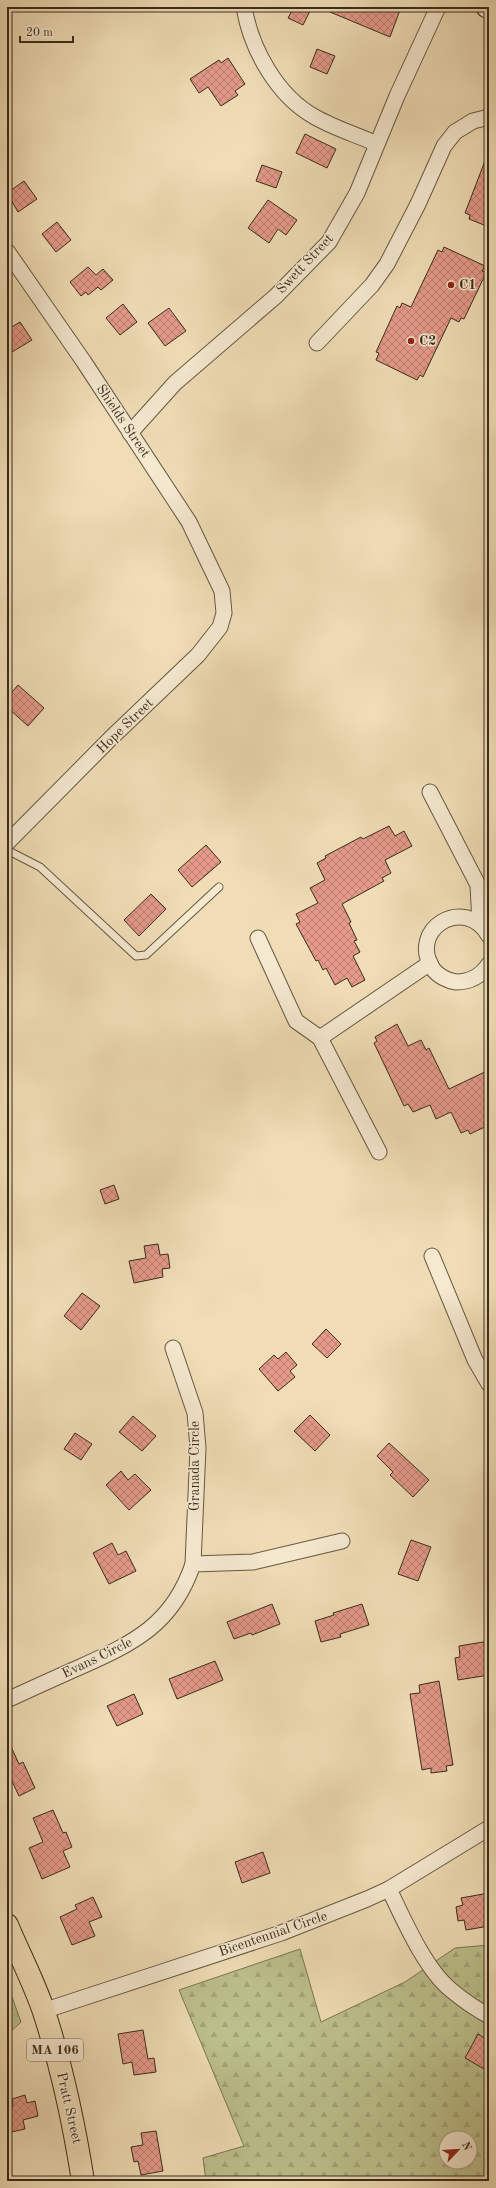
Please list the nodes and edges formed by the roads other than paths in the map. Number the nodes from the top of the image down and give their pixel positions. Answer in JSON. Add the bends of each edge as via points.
{"nodes":[{"id":1,"x":244,"y":7,"type":"edge"},
{"id":2,"x":438,"y":7,"type":"edge"},
{"id":3,"x":482,"y":121,"type":"edge"},
{"id":4,"x":377,"y":144,"type":"junction"},
{"id":5,"x":7,"y":251,"type":"edge"},
{"id":6,"x":317,"y":343,"type":"dead end"},
{"id":7,"x":130,"y":433,"type":"junction"},
{"id":8,"x":224,"y":600,"type":"joint"},
{"id":9,"x":430,"y":792,"type":"dead end"},
{"id":10,"x":7,"y":843,"type":"edge"},
{"id":11,"x":7,"y":850,"type":"edge"},
{"id":12,"x":219,"y":887,"type":"dead end"},
{"id":13,"x":485,"y":930,"type":"edge"},
{"id":14,"x":258,"y":938,"type":"dead end"},
{"id":15,"x":430,"y":963,"type":"junction"},
{"id":16,"x":487,"y":971,"type":"edge"},
{"id":17,"x":320,"y":1038,"type":"junction"},
{"id":18,"x":379,"y":1152,"type":"dead end"},
{"id":19,"x":432,"y":1256,"type":"dead end"},
{"id":20,"x":173,"y":1348,"type":"dead end"},
{"id":21,"x":489,"y":1384,"type":"edge"},
{"id":22,"x":342,"y":1540,"type":"dead end"},
{"id":23,"x":194,"y":1564,"type":"junction"},
{"id":24,"x":7,"y":1700,"type":"edge"},
{"id":25,"x":489,"y":1828,"type":"edge"},
{"id":26,"x":389,"y":1889,"type":"junction"},
{"id":27,"x":7,"y":1925,"type":"edge"},
{"id":28,"x":43,"y":2011,"type":"junction"},
{"id":29,"x":489,"y":2016,"type":"edge"},
{"id":30,"x":83,"y":2181,"type":"edge"}],
"edges":[{"from":1,"to":4,"type":"street","via":[[247,25],[256,45],[270,72],[289,98],[315,117]]},
{"from":2,"to":4,"type":"street","name":"Swett Street"},
{"from":3,"to":6,"type":"street","via":[[455,132],[444,146],[387,264],[372,286]]},
{"from":4,"to":7,"type":"street","name":"Swett Street","via":[[357,193],[329,242],[276,296],[175,383]]},
{"from":5,"to":7,"type":"street","name":"Shields Street"},
{"from":7,"to":8,"type":"street","name":"Shields Street","via":[[189,522],[222,590]]},
{"from":8,"to":10,"type":"street","name":"Hope Street","via":[[224,614],[220,627],[198,655]]},
{"from":9,"to":13,"type":"street","via":[[478,885]]},
{"from":11,"to":12,"type":"lane","via":[[40,867],[136,956],[146,955]]},
{"from":13,"to":15,"type":"street","via":[[473,919],[456,916],[439,923],[433,929],[427,946]]},
{"from":14,"to":17,"type":"street","via":[[296,1021]]},
{"from":15,"to":16,"type":"street","via":[[435,972],[454,982],[464,982]]},
{"from":15,"to":17,"type":"street"},
{"from":17,"to":18,"type":"street"},
{"from":19,"to":21,"type":"street","via":[[475,1360]]},
{"from":20,"to":23,"type":"street","name":"Granada Circle","via":[[195,1413],[198,1448]]},
{"from":22,"to":23,"type":"street","via":[[253,1562]]},
{"from":23,"to":24,"type":"street","name":"Evans Circle","via":[[187,1583],[173,1604],[161,1619],[135,1641]]},
{"from":25,"to":26,"type":"street","name":"Bicentennial Circle"},
{"from":26,"to":28,"type":"street","name":"Bicentennial Circle","via":[[281,1933]]},
{"from":26,"to":29,"type":"street","via":[[412,1935],[438,1976],[450,1990]]},
{"from":27,"to":28,"type":"main road","name":"Pratt Street","number":"MA 106"},
{"from":28,"to":30,"type":"main road","name":"Pratt Street","number":"MA 106","via":[[74,2126]]}]}
